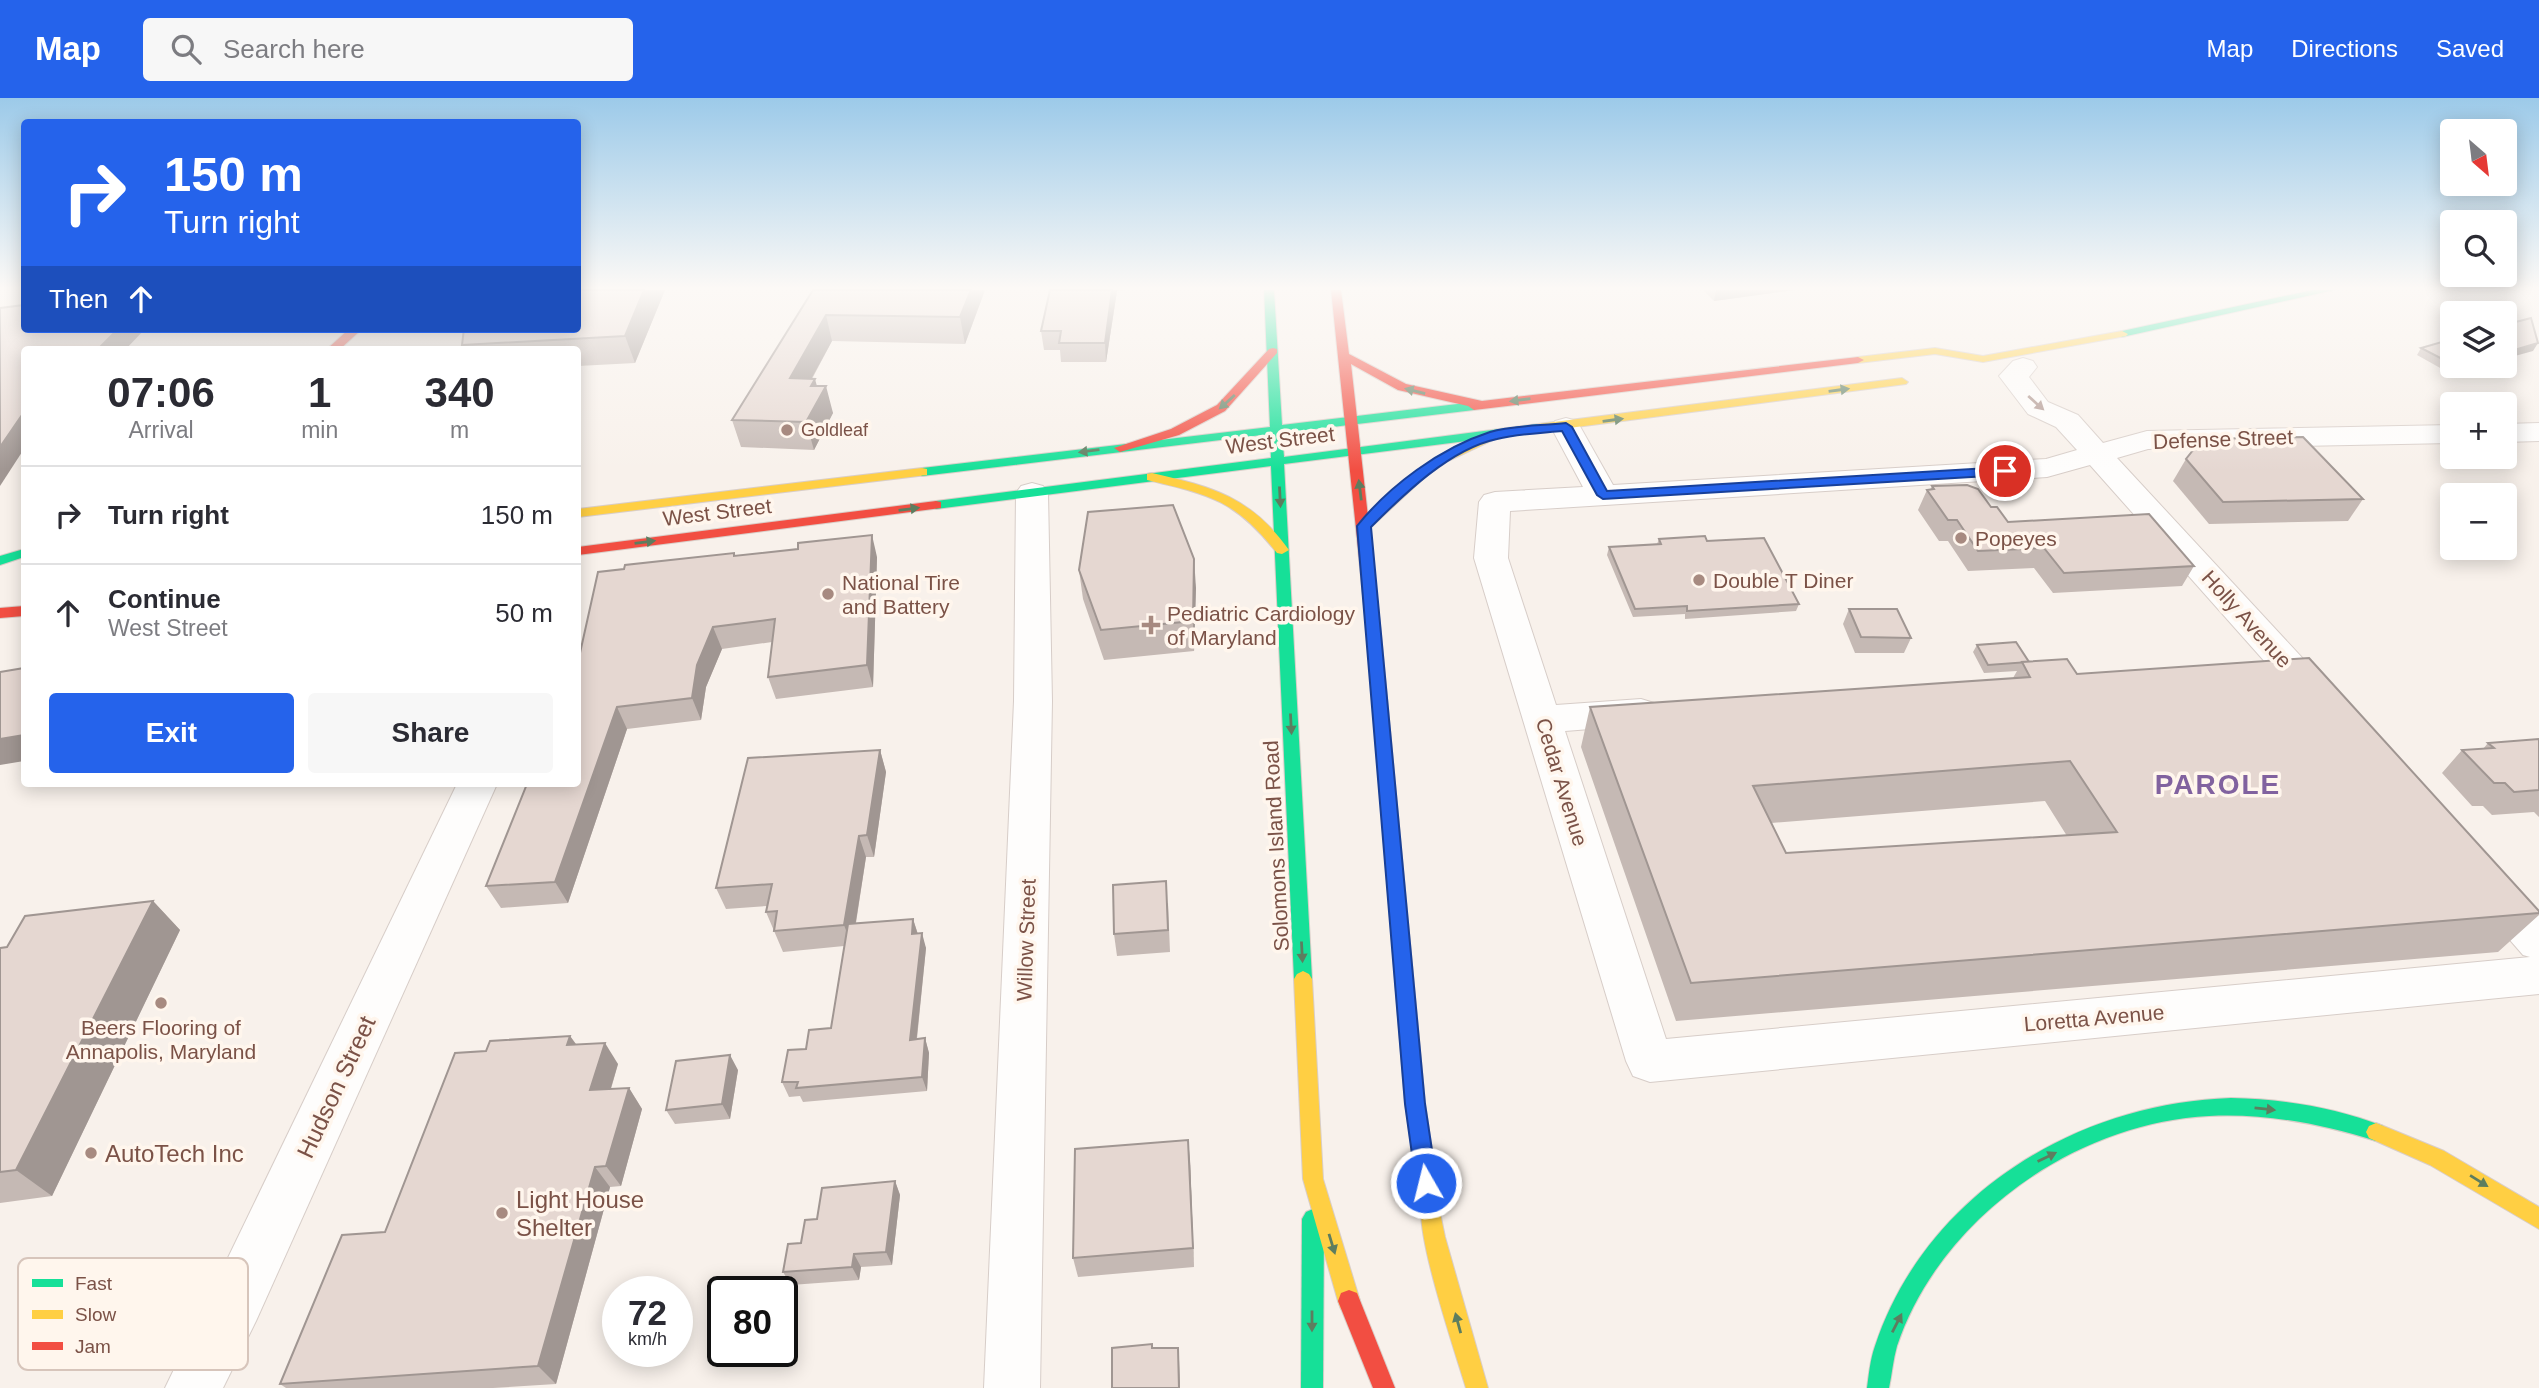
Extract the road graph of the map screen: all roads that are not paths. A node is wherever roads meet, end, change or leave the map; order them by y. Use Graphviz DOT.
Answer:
graph roads {
  1 [pos="1344,350"];
  2 [pos="2063,350"];
  3 [pos="1273,351"];
  4 [pos="1345,356"];
  5 [pos="1983,359"];
  6 [pos="2017,361"];
  7 [pos="1960,374"];
  8 [pos="1919,379"];
  9 [pos="1482,405"];
  10 [pos="1352,420"];
  11 [pos="1566,427"];
  12 [pos="1276,429"];
  13 [pos="2517,432"];
  14 [pos="2539,432"];
  15 [pos="2440,434"];
  16 [pos="1493,435"];
  17 [pos="1120,448"];
  18 [pos="1356,452"];
  19 [pos="2097,455"];
  20 [pos="1278,461"];
  21 [pos="1152,477"];
  22 [pos="1032,493"];
  23 [pos="1603,495"];
  24 [pos="678,502"];
  25 [pos="1495,502"];
  26 [pos="581,513"];
  27 [pos="1364,526"];
  28 [pos="590,528"];
  29 [pos="1282,550"];
  30 [pos="581,551"];
  31 [pos="21,554"];
  32 [pos="0,561"];
  33 [pos="21,611"];
  34 [pos="0,613"];
  35 [pos="2290,667"];
  36 [pos="2249,670"];
  37 [pos="1677,709"];
  38 [pos="1542,719"];
  39 [pos="2344,726"];
  40 [pos="476,787"];
  41 [pos="2464,859"];
  42 [pos="2539,942"];
  43 [pos="2539,975"];
  44 [pos="1650,1061"];
  45 [pos="1313,1179"];
  46 [pos="2539,1219"];
  47 [pos="248,1277"];
  48 [pos="201,1370"];
  49 [pos="192,1388"];
  50 [pos="1012,1388"];
  51 [pos="1312,1388"];
  52 [pos="1384,1388"];
  53 [pos="1477,1388"];
  54 [pos="1878,1388"];
  1 -- 4 [label="main road"];
  2 -- 6 [label="main road, West Street"];
  3 -- 12 [label="main road, Solomons Island Road"];
  3 -- 17 [label="main road, one-way"];
  9 -- 4 [label="main road, one-way"];
  4 -- 10 [label="main road"];
  5 -- 6 [label="main road, West Street"];
  5 -- 7 [label="main road, West Street"];
  5 -- 9 [label="main road, West Street, one-way"];
  6 -- 19 [label="street, Holly Avenue"];
  11 -- 8 [label="main road, West Street, one-way"];
  9 -- 10 [label="main road, West Street"];
  10 -- 12 [label="main road, West Street"];
  10 -- 18 [label="main road"];
  11 -- 16 [label="main road, West Street"];
  11 -- 23 [label="street"];
  12 -- 17 [label="main road, West Street"];
  12 -- 20 [label="main road, Solomons Island Road"];
  13 -- 14 [label="street"];
  15 -- 19 [label="street, Defense Street"];
  16 -- 18 [label="main road, West Street"];
  16 -- 27 [label="main road"];
  17 -- 24 [label="main road, West Street, one-way"];
  18 -- 20 [label="main road, West Street"];
  27 -- 18 [label="main road, one-way"];
  19 -- 23 [label="street, Defense Street"];
  19 -- 35 [label="street, Holly Avenue"];
  20 -- 21 [label="main road, West Street"];
  20 -- 29 [label="main road, Solomons Island Road, one-way"];
  21 -- 22 [label="main road, West Street"];
  21 -- 29 [label="main road"];
  30 -- 22 [label="main road, West Street, one-way"];
  22 -- 50 [label="street, Willow Street"];
  23 -- 25 [label="street, Defense Street"];
  24 -- 26 [label="main road, West Street"];
  24 -- 28 [label="main road"];
  25 -- 38 [label="street, Cedar Avenue"];
  53 -- 27 [label="main road, one-way"];
  29 -- 45 [label="main road, Solomons Island Road, one-way"];
  31 -- 32 [label="main road"];
  33 -- 34 [label="main road"];
  35 -- 36 [label="street"];
  35 -- 39 [label="street, Holly Avenue"];
  37 -- 38 [label="street"];
  38 -- 44 [label="street, Cedar Avenue"];
  40 -- 47 [label="street, Hudson Street"];
  41 -- 42 [label="street"];
  43 -- 44 [label="street, Loretta Avenue"];
  45 -- 51 [label="main road, one-way"];
  45 -- 52 [label="main road, Solomons Island Road, one-way"];
  54 -- 46 [label="main road, one-way"];
  48 -- 49 [label="street, Hudson Street"];
}
